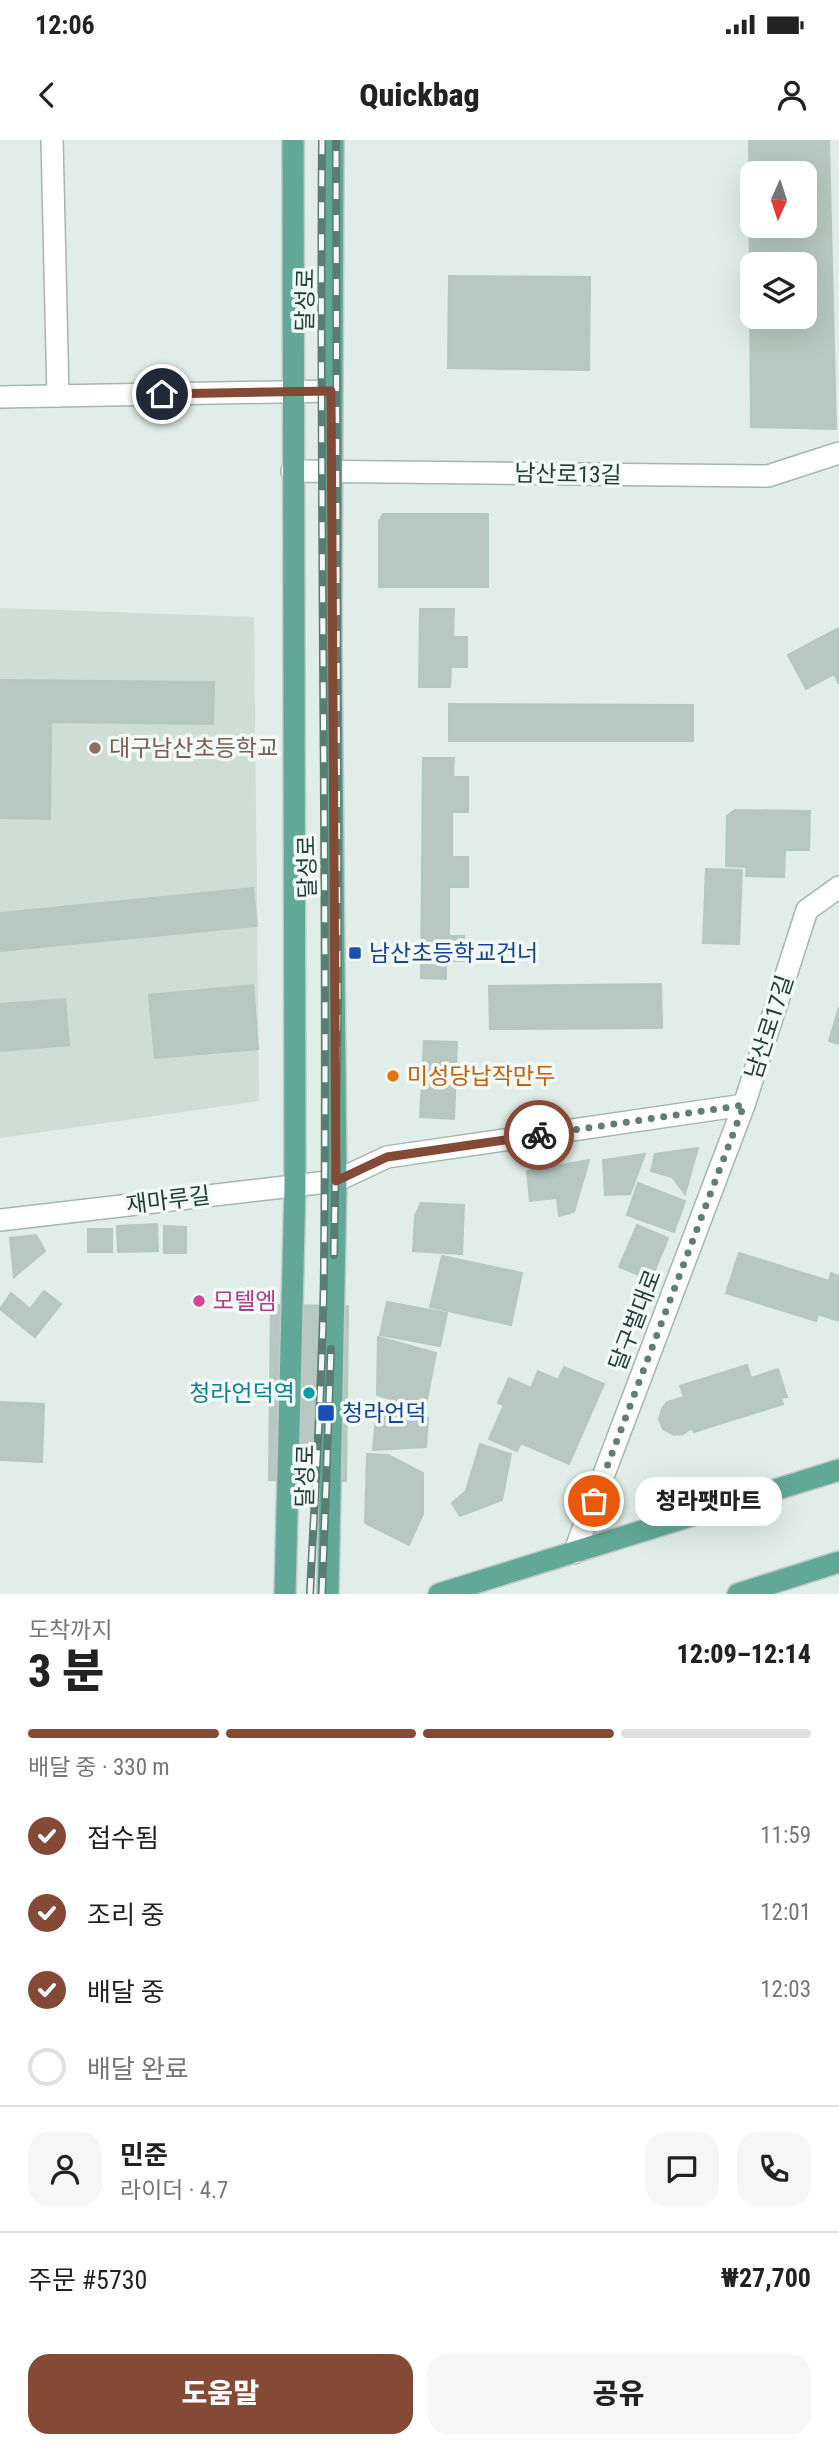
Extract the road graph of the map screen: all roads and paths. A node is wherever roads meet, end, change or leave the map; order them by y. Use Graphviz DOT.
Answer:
graph roads {
  1 [pos="52,140"];
  2 [pos="293,140"];
  3 [pos="333,140"];
  4 [pos="293,391"];
  5 [pos="331,391"];
  6 [pos="58,396"];
  7 [pos="0,397"];
  8 [pos="839,453"];
  9 [pos="292,471"];
  10 [pos="331,472"];
  11 [pos="839,887"];
  12 [pos="744,1105"];
  13 [pos="336,1181"];
  14 [pos="295,1186"];
  15 [pos="0,1220"];
  16 [pos="839,1470"];
  17 [pos="574,1553"];
  18 [pos="839,1562"];
  19 [pos="786,1586"];
  20 [pos="285,1594"];
  21 [pos="328,1594"];
  22 [pos="439,1594"];
  23 [pos="738,1594"];
  1 -- 6 [label="street"];
  2 -- 4 [label="main road"];
  3 -- 5 [label="main road, 달성로"];
  4 -- 5 [label="street"];
  4 -- 6 [label="street"];
  4 -- 9 [label="main road"];
  5 -- 10 [label="main road, 달성로"];
  6 -- 7 [label="street"];
  8 -- 10 [label="street, 남산로13길"];
  9 -- 10 [label="street, 남산로13길"];
  9 -- 14 [label="main road"];
  10 -- 13 [label="main road, 달성로"];
  11 -- 12 [label="street, 남산로17길"];
  12 -- 13 [label="street, 남산로17길"];
  12 -- 17 [label="street, 달구벌대로"];
  13 -- 14 [label="street, 재마루길"];
  13 -- 21 [label="main road, 달성로"];
  14 -- 15 [label="street, 재마루길"];
  14 -- 20 [label="main road"];
  16 -- 17 [label="main road"];
  17 -- 22 [label="main road"];
  18 -- 19 [label="main road"];
  19 -- 23 [label="main road"];
}
